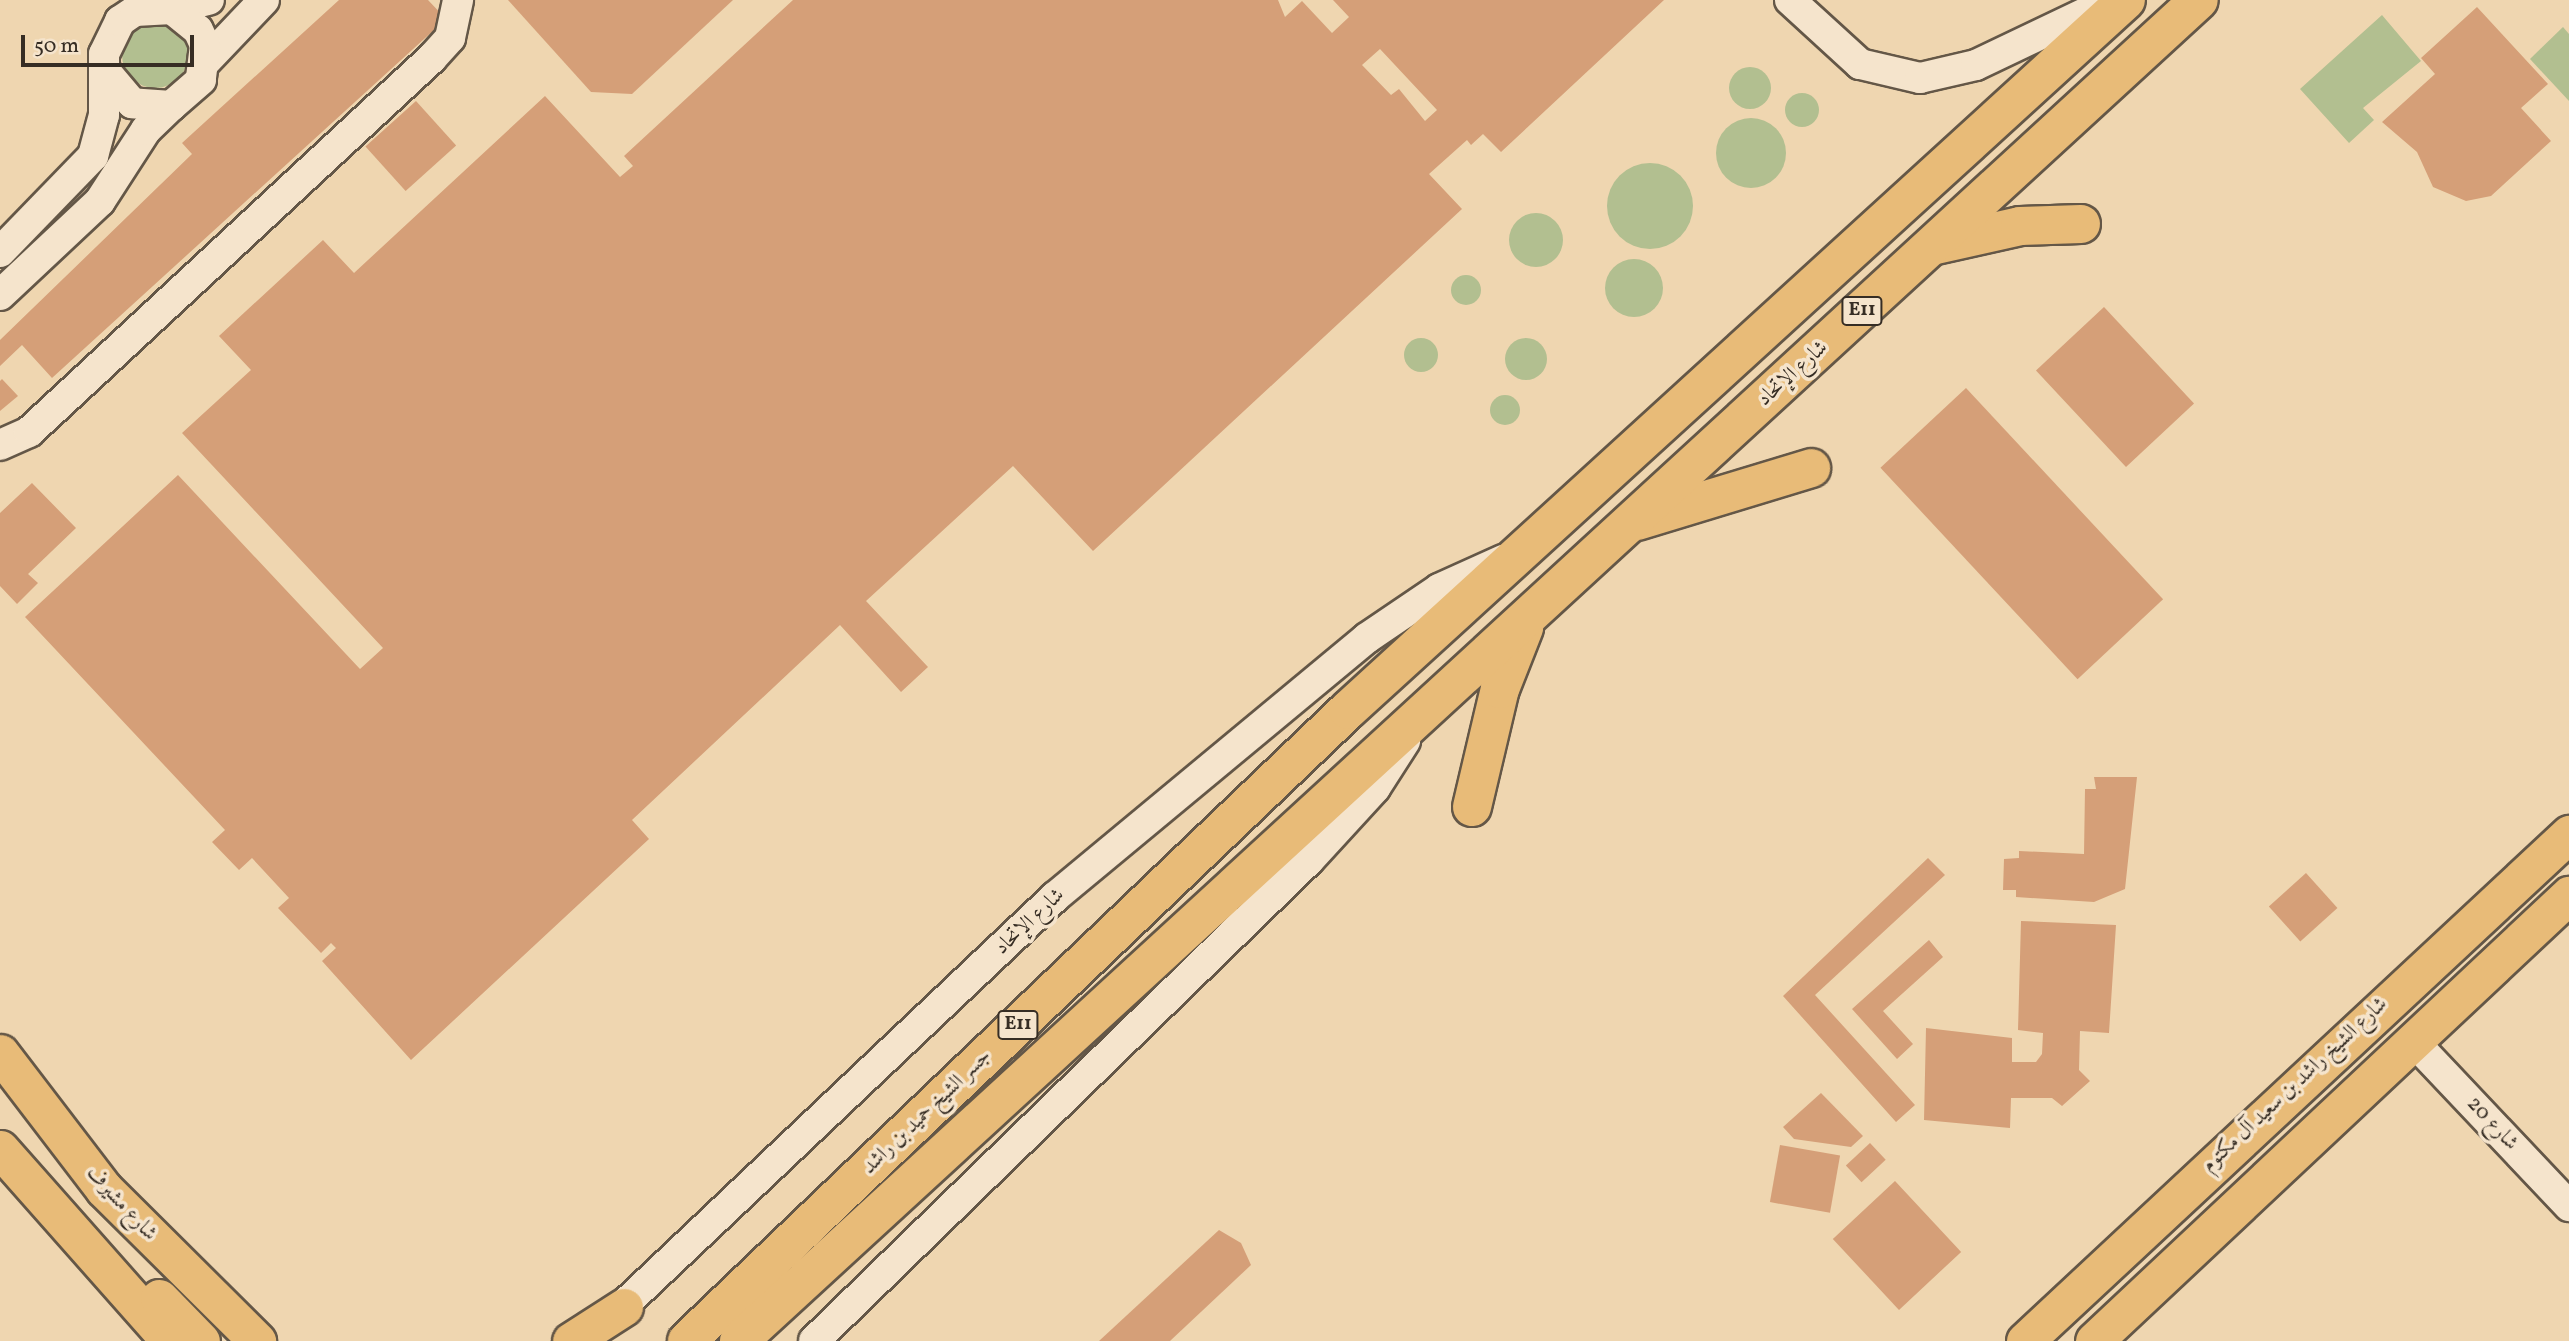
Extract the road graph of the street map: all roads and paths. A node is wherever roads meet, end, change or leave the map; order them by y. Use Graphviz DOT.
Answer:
graph roads {
  1 [pos="209,0"];
  2 [pos="264,0"];
  3 [pos="458,0"];
  4 [pos="1790,0"];
  5 [pos="2112,0"];
  6 [pos="2126,0"];
  7 [pos="2199,0"];
  8 [pos="172,9"];
  9 [pos="206,61"];
  10 [pos="107,73"];
  11 [pos="171,106"];
  12 [pos="2081,224"];
  13 [pos="1934,246"];
  14 [pos="0,252"];
  15 [pos="0,295"];
  16 [pos="0,445"];
  17 [pos="1811,468"];
  18 [pos="1632,522"];
  19 [pos="1516,554"];
  20 [pos="1526,623"];
  21 [pos="1348,710"];
  22 [pos="1416,717"];
  23 [pos="1364,764"];
  24 [pos="1472,807"];
  25 [pos="2569,834"];
  26 [pos="2569,895"];
  27 [pos="2414,1042"];
  28 [pos="0,1053"];
  29 [pos="0,1149"];
  30 [pos="2569,1206"];
  31 [pos="53,1211"];
  32 [pos="624,1307"];
  33 [pos="139,1341"];
  34 [pos="170,1341"];
  35 [pos="201,1341"];
  36 [pos="257,1341"];
  37 [pos="571,1341"];
  38 [pos="584,1341"];
  39 [pos="603,1341"];
  40 [pos="687,1341"];
  41 [pos="739,1341"];
  42 [pos="814,1341"];
  43 [pos="2025,1341"];
  44 [pos="2094,1341"];
  1 -- 8 [label="street"];
  2 -- 9 [label="street"];
  3 -- 16 [label="street"];
  4 -- 5 [label="street"];
  6 -- 19 [label="highway, شارع الإتحاد / E11"];
  7 -- 13 [label="highway, شارع الإتحاد / E11"];
  8 -- 9 [label="street"];
  8 -- 10 [label="street"];
  9 -- 11 [label="street"];
  10 -- 11 [label="street"];
  10 -- 14 [label="street"];
  11 -- 15 [label="street"];
  12 -- 13 [label="highway"];
  13 -- 18 [label="highway, شارع الإتحاد / E11"];
  17 -- 18 [label="highway"];
  18 -- 20 [label="highway, شارع الإتحاد / E11"];
  19 -- 21 [label="highway, شارع الإتحاد / E11"];
  19 -- 32 [label="street, شارع الإتحاد"];
  20 -- 22 [label="highway, شارع الإتحاد / E11"];
  20 -- 24 [label="highway"];
  21 -- 40 [label="highway, جسر الشيخ حميد بن راشد / E11"];
  22 -- 23 [label="highway, شارع الإتحاد / E11"];
  22 -- 42 [label="street, شارع الإتحاد"];
  23 -- 41 [label="highway, جسر الشيخ حميد بن راشد / E11"];
  25 -- 43 [label="main road, شارع الشيخ راشد بن سعيد آل مكتوم"];
  26 -- 27 [label="main road"];
  27 -- 30 [label="street, شارع 20"];
  27 -- 44 [label="main road"];
  28 -- 36 [label="main road, شارع مشيرف"];
  29 -- 31 [label="main road"];
  31 -- 33 [label="main road"];
  31 -- 34 [label="main road"];
  31 -- 35 [label="main road"];
  32 -- 37 [label="main road"];
  32 -- 38 [label="street, شارع الإتحاد"];
  32 -- 39 [label="street"];
}
